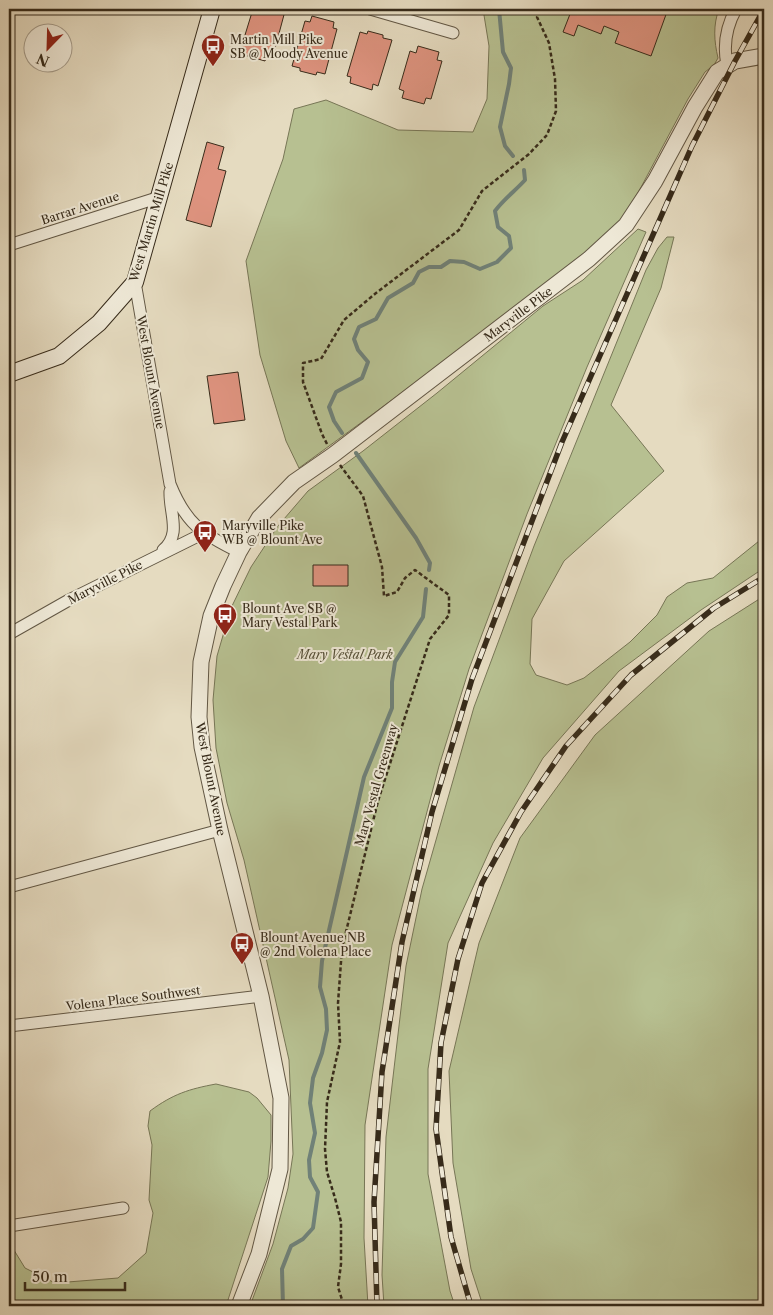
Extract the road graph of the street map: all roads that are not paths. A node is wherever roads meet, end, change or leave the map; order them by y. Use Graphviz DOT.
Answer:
graph roads {
  1 [pos="212,9"];
  2 [pos="370,9"];
  3 [pos="736,9"];
  4 [pos="452,33"];
  5 [pos="764,56"];
  6 [pos="727,65"];
  7 [pos="160,197"];
  8 [pos="9,246"];
  9 [pos="135,282"];
  10 [pos="9,374"];
  11 [pos="170,484"];
  12 [pos="204,533"];
  13 [pos="239,552"];
  14 [pos="157,555"];
  15 [pos="9,634"];
  16 [pos="220,830"];
  17 [pos="9,887"];
  18 [pos="261,996"];
  19 [pos="9,1026"];
  20 [pos="124,1208"];
  21 [pos="9,1226"];
  22 [pos="239,1306"];
  1 -- 7 [label="main road, West Martin Mill Pike"];
  2 -- 4 [label="street"];
  3 -- 6 [label="street"];
  5 -- 6 [label="street, Maryville Pike"];
  6 -- 13 [label="street, Maryville Pike"];
  7 -- 8 [label="street, Barrar Avenue"];
  7 -- 9 [label="main road, West Martin Mill Pike"];
  9 -- 10 [label="main road, West Martin Mill Pike"];
  9 -- 11 [label="street, West Blount Avenue"];
  11 -- 12 [label="street, West Blount Avenue"];
  11 -- 14 [label="street"];
  12 -- 13 [label="street, West Blount Avenue"];
  12 -- 14 [label="street, Maryville Pike"];
  13 -- 16 [label="street, West Blount Avenue"];
  14 -- 15 [label="street, Maryville Pike"];
  16 -- 17 [label="street"];
  16 -- 18 [label="street, West Blount Avenue"];
  18 -- 19 [label="street, Volena Place Southwest"];
  18 -- 22 [label="street, West Blount Avenue"];
  20 -- 21 [label="street"];
}
